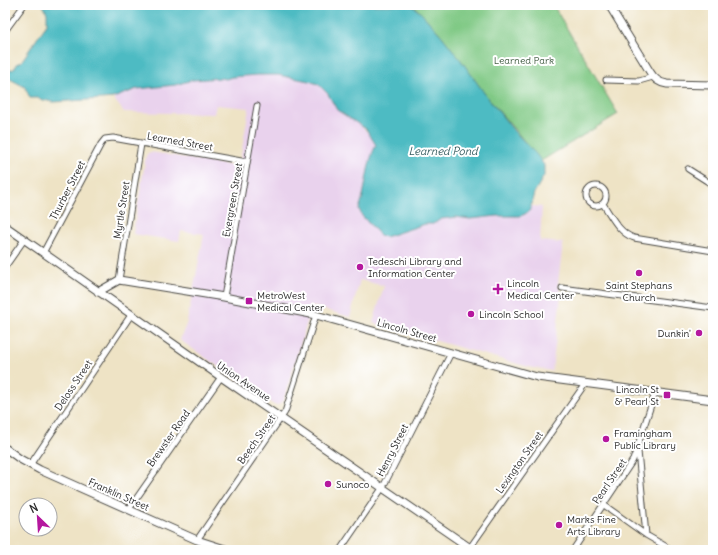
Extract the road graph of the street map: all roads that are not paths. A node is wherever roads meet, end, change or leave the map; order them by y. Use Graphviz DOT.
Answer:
graph roads {
  1 [pos="24,5"];
  2 [pos="609,5"];
  3 [pos="5,31"];
  4 [pos="653,77"];
  5 [pos="606,80"];
  6 [pos="713,86"];
  7 [pos="257,106"];
  8 [pos="109,138"];
  9 [pos="142,144"];
  10 [pos="247,162"];
  11 [pos="688,169"];
  12 [pos="713,185"];
  13 [pos="603,204"];
  14 [pos="5,226"];
  15 [pos="24,240"];
  16 [pos="713,251"];
  17 [pos="43,253"];
  18 [pos="5,267"];
  19 [pos="119,280"];
  20 [pos="562,288"];
  21 [pos="98,292"];
  22 [pos="224,297"];
  23 [pos="713,308"];
  24 [pos="131,315"];
  25 [pos="316,315"];
  26 [pos="451,353"];
  27 [pos="220,377"];
  28 [pos="585,384"];
  29 [pos="655,393"];
  30 [pos="713,400"];
  31 [pos="282,418"];
  32 [pos="5,448"];
  33 [pos="638,450"];
  34 [pos="30,465"];
  35 [pos="383,487"];
  36 [pos="604,504"];
  37 [pos="129,509"];
  38 [pos="646,535"];
  39 [pos="197,540"];
  40 [pos="471,549"];
  41 [pos="228,550"];
  42 [pos="340,550"];
  43 [pos="573,550"];
  44 [pos="672,550"];
  1 -- 3 [label="street"];
  2 -- 4 [label="street"];
  4 -- 5 [label="street"];
  4 -- 6 [label="street"];
  7 -- 10 [label="street, Evergreen Street"];
  8 -- 9 [label="street, Learned Street"];
  8 -- 17 [label="street, Thurber Street"];
  9 -- 10 [label="street, Learned Street"];
  9 -- 19 [label="street, Myrtle Street"];
  10 -- 22 [label="street, Evergreen Street"];
  11 -- 12 [label="street"];
  13 -- 16 [label="street"];
  14 -- 15 [label="street, Union Avenue"];
  15 -- 17 [label="street, Union Avenue"];
  15 -- 18 [label="street"];
  17 -- 21 [label="street, Union Avenue"];
  19 -- 21 [label="street"];
  19 -- 22 [label="street, Lincoln Street"];
  20 -- 23 [label="street"];
  21 -- 24 [label="street, Union Avenue"];
  22 -- 25 [label="street, Lincoln Street"];
  24 -- 27 [label="street, Union Avenue"];
  24 -- 34 [label="street, Deloss Street"];
  25 -- 26 [label="street, Lincoln Street"];
  25 -- 31 [label="street, Beech Street"];
  26 -- 28 [label="street, Lincoln Street"];
  26 -- 35 [label="street, Henry Street"];
  27 -- 31 [label="street, Union Avenue"];
  27 -- 37 [label="street, Brewster Road"];
  28 -- 29 [label="street, Lincoln Street"];
  28 -- 40 [label="street, Lexington Street"];
  29 -- 30 [label="street, Lincoln Street"];
  29 -- 33 [label="street, Pearl Street"];
  31 -- 35 [label="street, Union Avenue"];
  31 -- 39 [label="street, Beech Street"];
  32 -- 34 [label="street, Franklin Street"];
  33 -- 36 [label="street, Pearl Street"];
  33 -- 38 [label="street"];
  34 -- 37 [label="street, Franklin Street"];
  35 -- 40 [label="street, Union Avenue"];
  35 -- 42 [label="street, Henry Street"];
  36 -- 38 [label="street"];
  36 -- 43 [label="street, Pearl Street"];
  37 -- 39 [label="street, Franklin Street"];
  38 -- 44 [label="street"];
  39 -- 41 [label="street, Franklin Street"];
}
